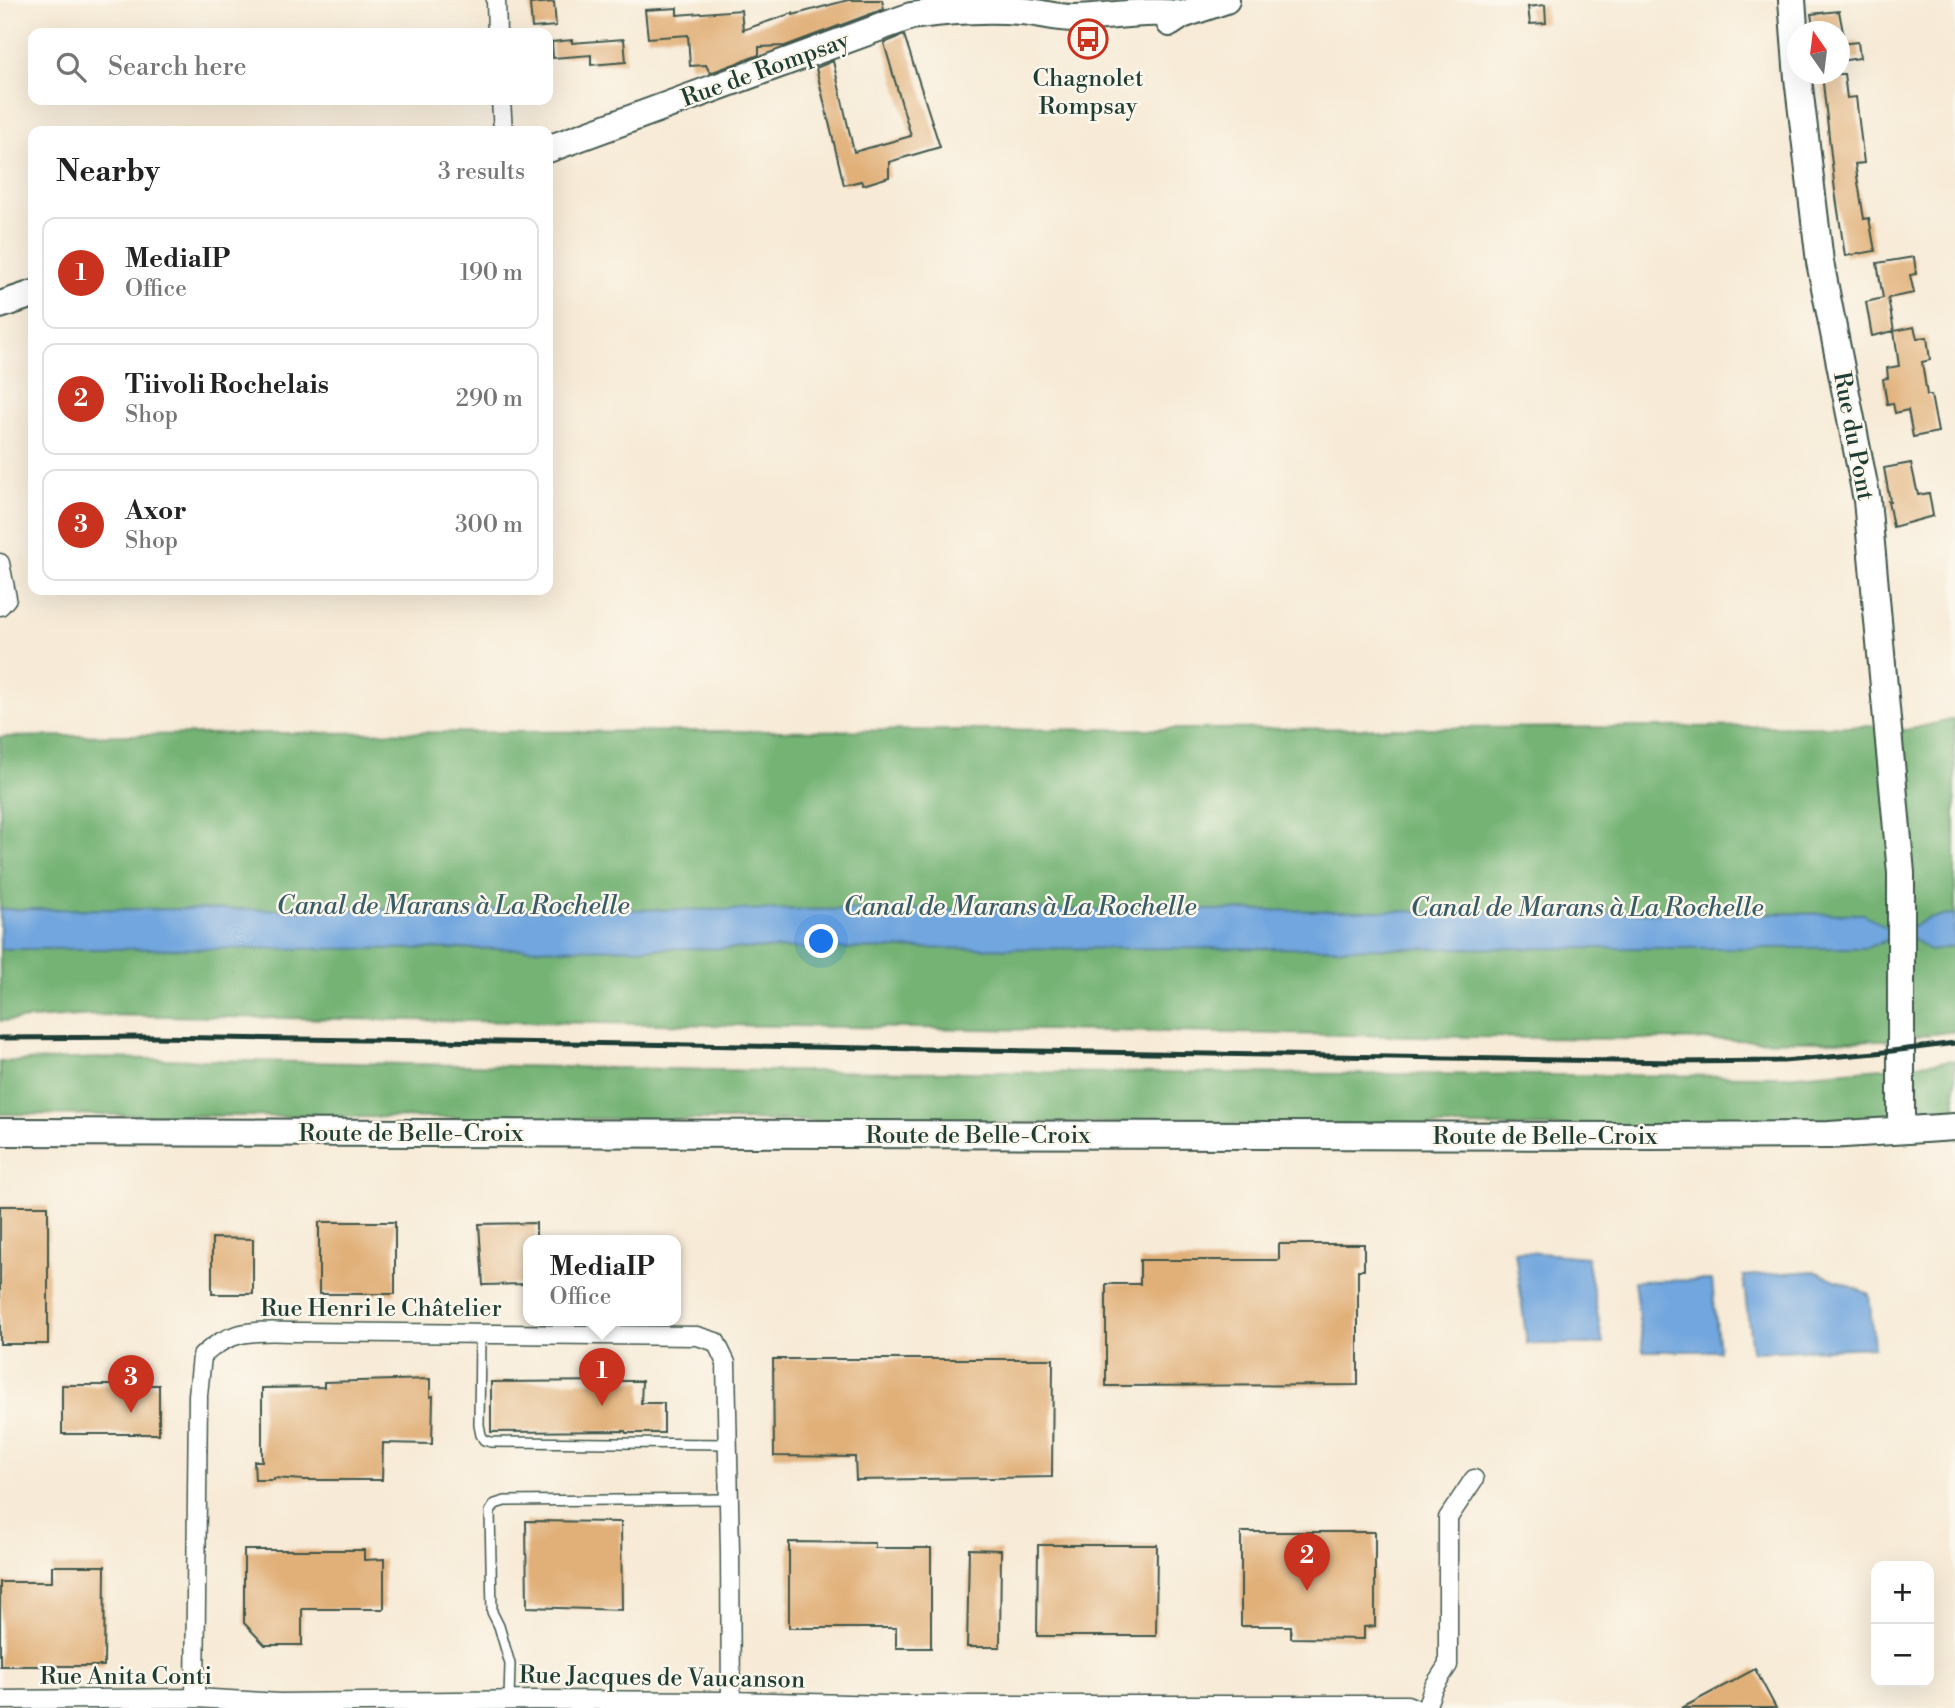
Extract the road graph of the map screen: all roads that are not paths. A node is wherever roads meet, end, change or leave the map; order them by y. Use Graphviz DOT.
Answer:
graph roads {
  1 [pos="496,0"];
  2 [pos="1226,0"];
  3 [pos="1792,0"];
  4 [pos="918,8"];
  5 [pos="1054,10"];
  6 [pos="497,28"];
  7 [pos="501,105"];
  8 [pos="503,126"];
  9 [pos="553,147"];
  10 [pos="28,297"];
  11 [pos="0,305"];
  12 [pos="0,563"];
  13 [pos="0,606"];
  14 [pos="1955,1127"];
  15 [pos="1904,1130"];
  16 [pos="0,1132"];
  17 [pos="480,1334"];
  18 [pos="727,1444"];
  19 [pos="1474,1479"];
  20 [pos="729,1499"];
  21 [pos="195,1698"];
  22 [pos="0,1700"];
  23 [pos="509,1700"];
  24 [pos="731,1701"];
  25 [pos="534,1704"];
  26 [pos="250,1705"];
  27 [pos="1108,1706"];
  28 [pos="1413,1708"];
  29 [pos="1426,1708"];
  1 -- 6 [label="street"];
  2 -- 5 [label="street, Rue de Rompsay"];
  3 -- 15 [label="street, Rue du Pont"];
  4 -- 5 [label="street, Rue de Rompsay"];
  4 -- 9 [label="street, Rue de Rompsay"];
  7 -- 8 [label="street"];
  10 -- 11 [label="street"];
  12 -- 13 [label="street"];
  14 -- 15 [label="street, Route de Belle-Croix"];
  15 -- 16 [label="street, Route de Belle-Croix"];
  17 -- 18 [label="street, Rue Henri le Châtelier"];
  17 -- 18 [label="lane"];
  17 -- 21 [label="street, Rue Henri le Châtelier"];
  18 -- 20 [label="street, Rue Henri le Châtelier"];
  19 -- 29 [label="street"];
  20 -- 23 [label="lane"];
  20 -- 24 [label="street, Rue Henri le Châtelier"];
  21 -- 22 [label="street, Rue Anita Conti"];
  21 -- 26 [label="street, Rue Anita Conti"];
  23 -- 25 [label="street, Rue Jacques de Vaucanson"];
  23 -- 26 [label="street, Rue Jacques de Vaucanson"];
  24 -- 25 [label="street, Rue Jacques de Vaucanson"];
  24 -- 27 [label="street, Rue Jacques de Vaucanson"];
  27 -- 28 [label="street, Rue Jacques de Vaucanson"];
}
